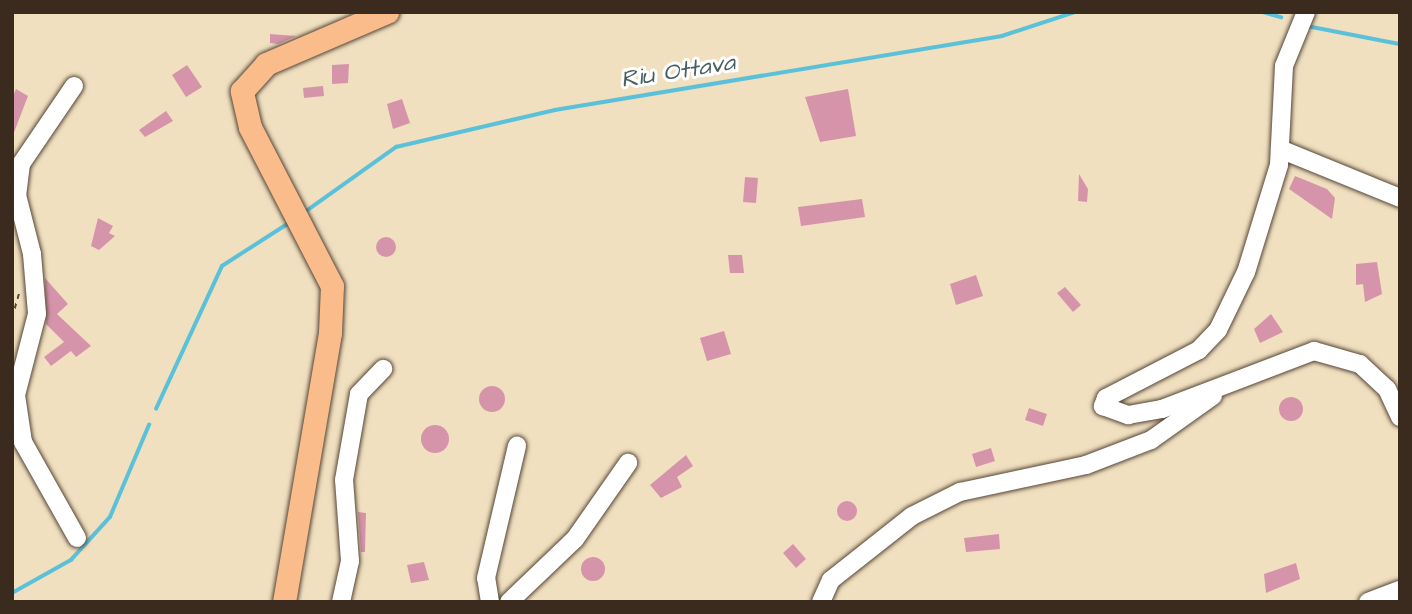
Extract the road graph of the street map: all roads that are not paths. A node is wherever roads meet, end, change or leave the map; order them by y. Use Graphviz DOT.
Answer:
graph roads {
  1 [pos="387,12"];
  2 [pos="1306,12"];
  3 [pos="74,86"];
  4 [pos="1280,149"];
  5 [pos="1400,198"];
  6 [pos="383,369"];
  7 [pos="1221,389"];
  8 [pos="1400,417"];
  9 [pos="517,446"];
  10 [pos="628,463"];
  11 [pos="78,538"];
  12 [pos="1400,590"];
  13 [pos="284,602"];
  14 [pos="341,602"];
  15 [pos="490,602"];
  16 [pos="509,602"];
  17 [pos="821,602"];
  18 [pos="1368,602"];
  1 -- 13 [label="main road"];
  2 -- 4 [label="street"];
  3 -- 11 [label="street"];
  4 -- 5 [label="street"];
  4 -- 7 [label="street"];
  6 -- 14 [label="street"];
  7 -- 8 [label="street"];
  7 -- 17 [label="street"];
  9 -- 15 [label="street"];
  10 -- 16 [label="street"];
  12 -- 18 [label="street"];
}
